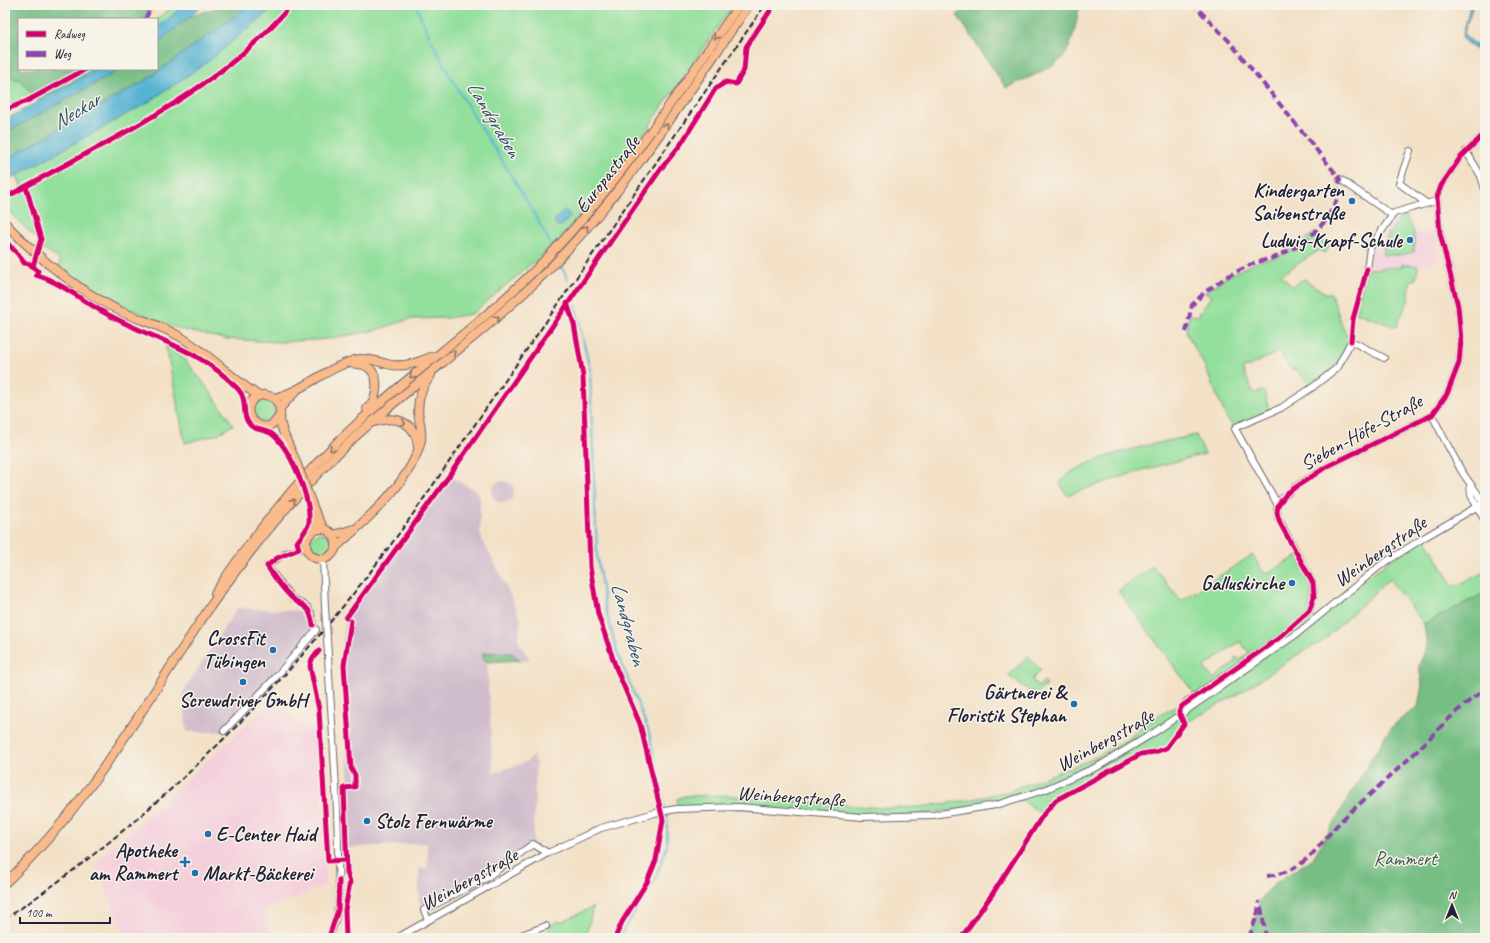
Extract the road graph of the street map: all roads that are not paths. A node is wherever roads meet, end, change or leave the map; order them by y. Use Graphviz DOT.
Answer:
graph roads {
  1 [pos="738,5"];
  2 [pos="749,5"];
  3 [pos="1485,133"];
  4 [pos="1410,151"];
  5 [pos="1466,151"];
  6 [pos="1340,179"];
  7 [pos="1485,189"];
  8 [pos="1436,200"];
  9 [pos="1426,203"];
  10 [pos="1392,215"];
  11 [pos="5,222"];
  12 [pos="1367,269"];
  13 [pos="443,351"];
  14 [pos="1384,358"];
  15 [pos="348,363"];
  16 [pos="440,364"];
  17 [pos="241,384"];
  18 [pos="299,388"];
  19 [pos="259,396"];
  20 [pos="274,398"];
  21 [pos="250,403"];
  22 [pos="280,412"];
  23 [pos="1432,415"];
  24 [pos="359,421"];
  25 [pos="371,422"];
  26 [pos="268,426"];
  27 [pos="286,441"];
  28 [pos="418,449"];
  29 [pos="1278,504"];
  30 [pos="1482,504"];
  31 [pos="314,510"];
  32 [pos="1485,521"];
  33 [pos="360,526"];
  34 [pos="324,530"];
  35 [pos="314,531"];
  36 [pos="333,535"];
  37 [pos="306,547"];
  38 [pos="336,547"];
  39 [pos="323,559"];
  40 [pos="197,626"];
  41 [pos="1186,702"];
  42 [pos="224,731"];
  43 [pos="548,853"];
  44 [pos="5,883"];
  45 [pos="428,920"];
  46 [pos="546,926"];
  47 [pos="532,931"];
  48 [pos="329,938"];
  49 [pos="397,938"];
  50 [pos="513,938"];
  51 [pos="532,938"];
  1 -- 13 [label="main road, Europastraße, one-way"];
  16 -- 2 [label="main road, Europastraße, one-way"];
  3 -- 5 [label="street"];
  4 -- 9 [label="street"];
  5 -- 7 [label="street"];
  5 -- 8 [label="street"];
  6 -- 10 [label="street"];
  8 -- 9 [label="street"];
  8 -- 23 [label="street, Sieben-Höfe-Straße"];
  9 -- 10 [label="street"];
  10 -- 12 [label="street"];
  11 -- 17 [label="main road"];
  13 -- 15 [label="main road"];
  13 -- 24 [label="main road, Europastraße, one-way"];
  14 -- 29 [label="street"];
  15 -- 18 [label="main road"];
  15 -- 24 [label="main road"];
  16 -- 25 [label="main road"];
  16 -- 28 [label="main road"];
  17 -- 19 [label="main road"];
  17 -- 21 [label="main road"];
  18 -- 20 [label="main road"];
  18 -- 22 [label="main road"];
  19 -- 20 [label="main road"];
  19 -- 21 [label="main road"];
  20 -- 22 [label="main road"];
  21 -- 26 [label="main road"];
  22 -- 26 [label="main road"];
  22 -- 27 [label="main road"];
  23 -- 29 [label="street, Sieben-Höfe-Straße"];
  23 -- 30 [label="street"];
  24 -- 40 [label="main road, one-way"];
  25 -- 28 [label="main road, one-way"];
  40 -- 25 [label="main road, one-way"];
  26 -- 27 [label="main road"];
  27 -- 31 [label="main road, bridge"];
  28 -- 33 [label="main road"];
  29 -- 41 [label="street"];
  30 -- 32 [label="street"];
  30 -- 43 [label="street, Weinbergstraße"];
  31 -- 34 [label="main road"];
  31 -- 35 [label="main road"];
  33 -- 36 [label="main road"];
  33 -- 38 [label="main road"];
  34 -- 35 [label="main road"];
  34 -- 36 [label="main road"];
  35 -- 37 [label="main road"];
  36 -- 38 [label="main road"];
  37 -- 39 [label="main road"];
  37 -- 42 [label="street"];
  38 -- 39 [label="main road"];
  39 -- 48 [label="street, bridge"];
  40 -- 44 [label="main road"];
  43 -- 45 [label="street, Weinbergstraße"];
  43 -- 45 [label="street"];
  45 -- 49 [label="street, Weinbergstraße"];
  46 -- 47 [label="street"];
  47 -- 50 [label="street"];
  47 -- 51 [label="street"];
}
